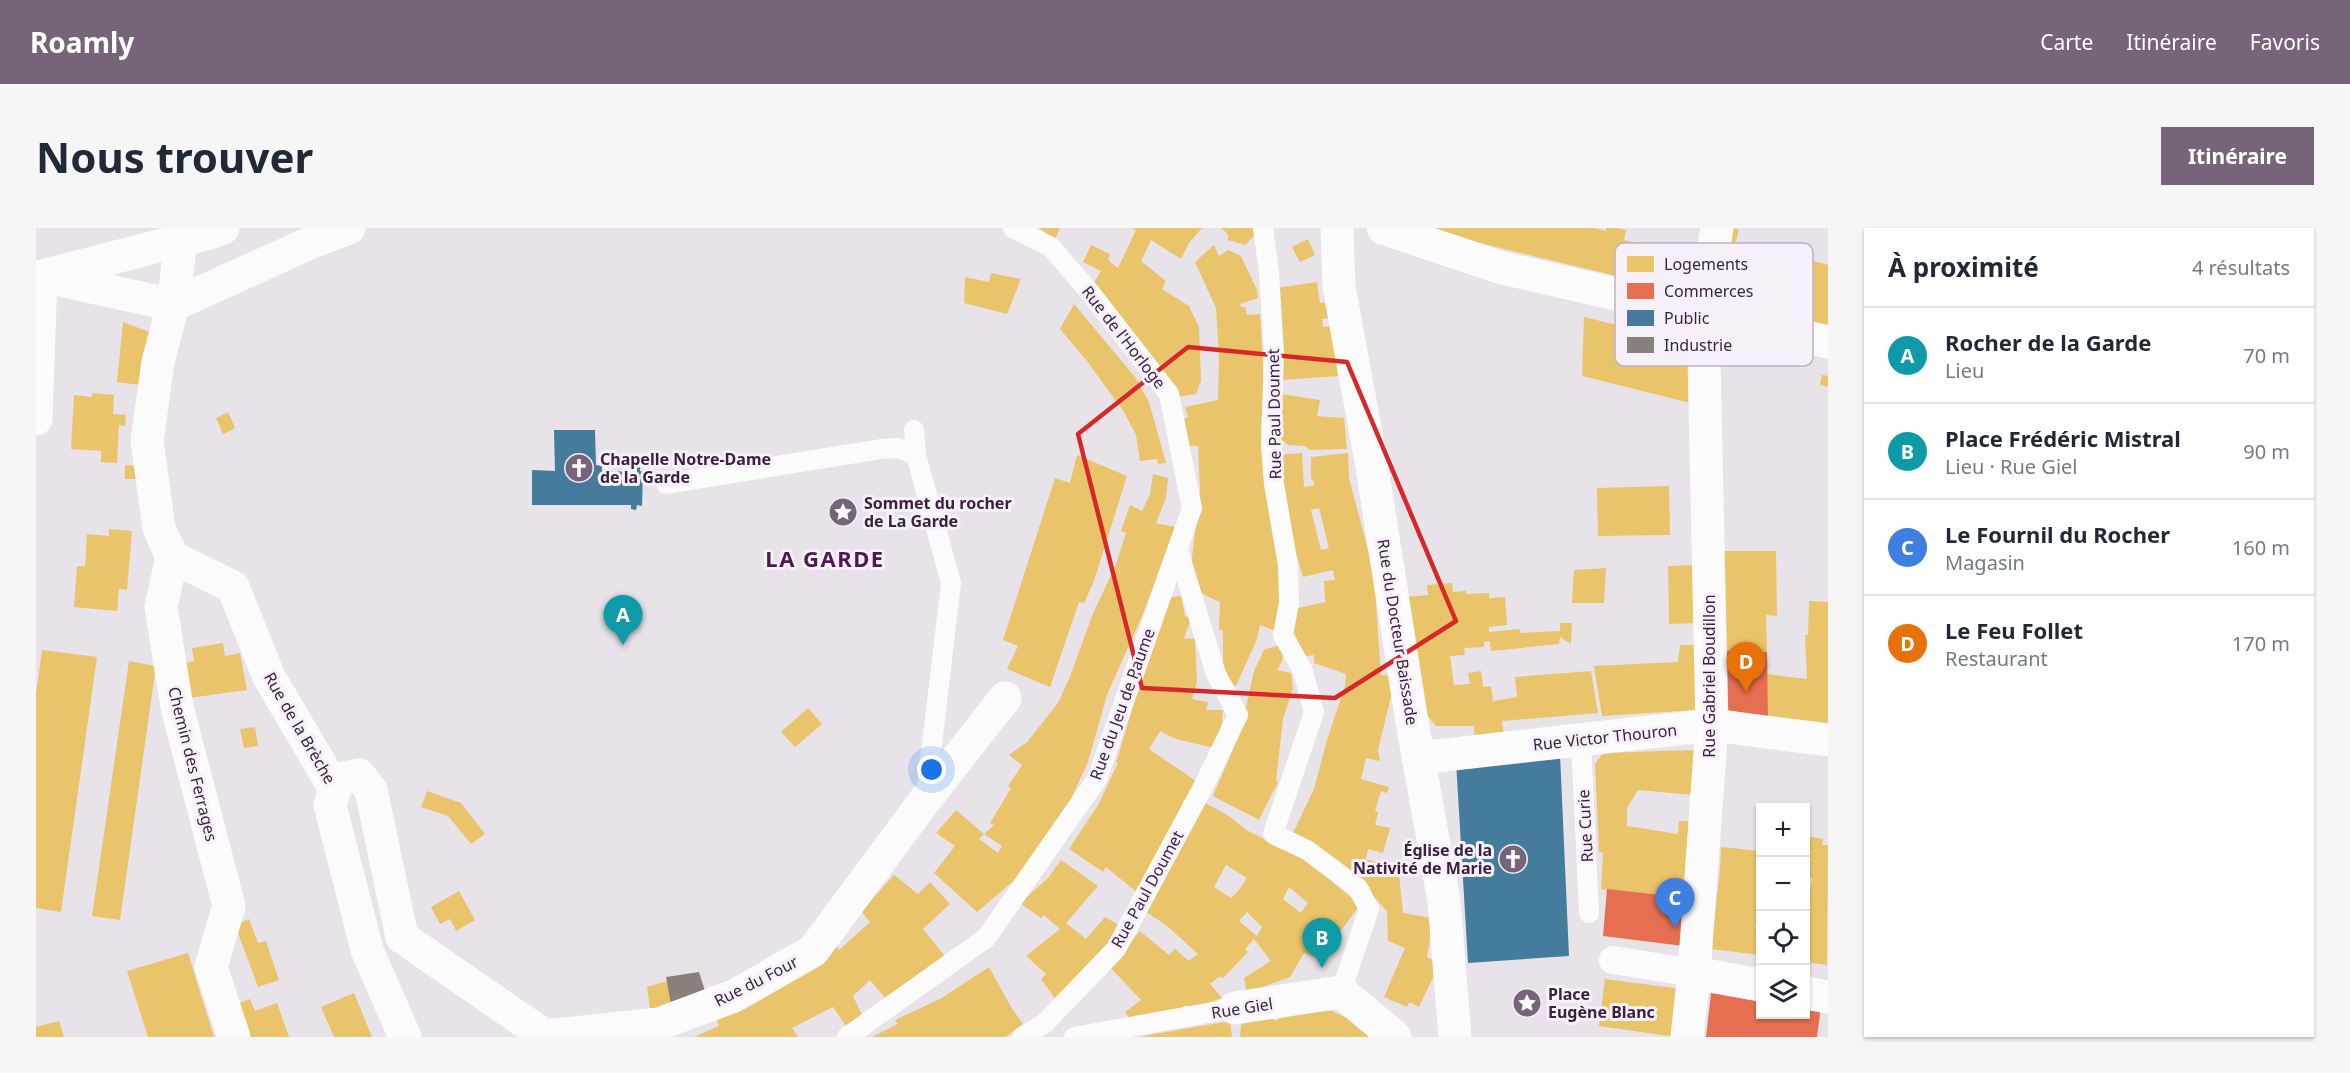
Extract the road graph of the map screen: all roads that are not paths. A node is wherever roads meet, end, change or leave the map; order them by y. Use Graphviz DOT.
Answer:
graph roads {
  1 [pos="223,228"];
  2 [pos="349,228"];
  3 [pos="1014,228"];
  4 [pos="1263,228"];
  5 [pos="1383,228"];
  6 [pos="1717,228"];
  7 [pos="1334,231"];
  8 [pos="181,240"];
  9 [pos="1715,243"];
  10 [pos="39,275"];
  11 [pos="1615,294"];
  12 [pos="173,305"];
  13 [pos="1813,339"];
  14 [pos="1828,342"];
  15 [pos="1704,366"];
  16 [pos="36,419"];
  17 [pos="914,430"];
  18 [pos="916,455"];
  19 [pos="666,484"];
  20 [pos="1178,550"];
  21 [pos="172,557"];
  22 [pos="1005,698"];
  23 [pos="1712,725"];
  24 [pos="1581,740"];
  25 [pos="1828,740"];
  26 [pos="1418,758"];
  27 [pos="335,789"];
  28 [pos="925,800"];
  29 [pos="1589,913"];
  30 [pos="1613,960"];
  31 [pos="1694,973"];
  32 [pos="1756,984"];
  33 [pos="1341,992"];
  34 [pos="1810,994"];
  35 [pos="1828,997"];
  36 [pos="1234,1008"];
  37 [pos="234,1037"];
  38 [pos="405,1037"];
  39 [pos="847,1037"];
  40 [pos="1022,1037"];
  41 [pos="1074,1037"];
  42 [pos="1395,1037"];
  43 [pos="1455,1037"];
  44 [pos="1687,1037"];
  1 -- 8 [label="street"];
  2 -- 12 [label="street"];
  3 -- 20 [label="lane, Rue de l'Horloge"];
  4 -- 33 [label="lane, Rue Paul Doumet"];
  5 -- 11 [label="street"];
  6 -- 9 [label="street, Rue Gabriel Boudillon"];
  7 -- 26 [label="street, Rue du Docteur Baissade"];
  8 -- 10 [label="street"];
  8 -- 12 [label="street"];
  10 -- 12 [label="street"];
  10 -- 16 [label="street"];
  12 -- 21 [label="street"];
  13 -- 14 [label="street"];
  15 -- 23 [label="street, Rue Gabriel Boudillon"];
  17 -- 18 [label="lane"];
  18 -- 19 [label="lane"];
  18 -- 28 [label="lane"];
  20 -- 39 [label="lane, Rue du Jeu de Paume"];
  20 -- 40 [label="lane, Rue Paul Doumet"];
  21 -- 27 [label="street, Rue de la Brèche"];
  21 -- 37 [label="street, Chemin des Ferrages"];
  22 -- 28 [label="street, Rue du Four"];
  23 -- 24 [label="street, Rue Victor Thouron"];
  23 -- 25 [label="street, Rue Victor Thouron"];
  23 -- 31 [label="street, Rue Gabriel Boudillon"];
  24 -- 26 [label="street, Rue Victor Thouron"];
  24 -- 29 [label="lane, Rue Curie"];
  26 -- 43 [label="street, Rue du Docteur Baissade"];
  27 -- 28 [label="street, Rue du Four"];
  27 -- 38 [label="street, Rue de la Brèche"];
  30 -- 31 [label="street"];
  31 -- 32 [label="street"];
  31 -- 44 [label="street, Rue Gabriel Boudillon"];
  33 -- 36 [label="street, Rue Giel"];
  33 -- 42 [label="street"];
  34 -- 35 [label="street"];
  36 -- 41 [label="lane, Rue Giel"];
}
